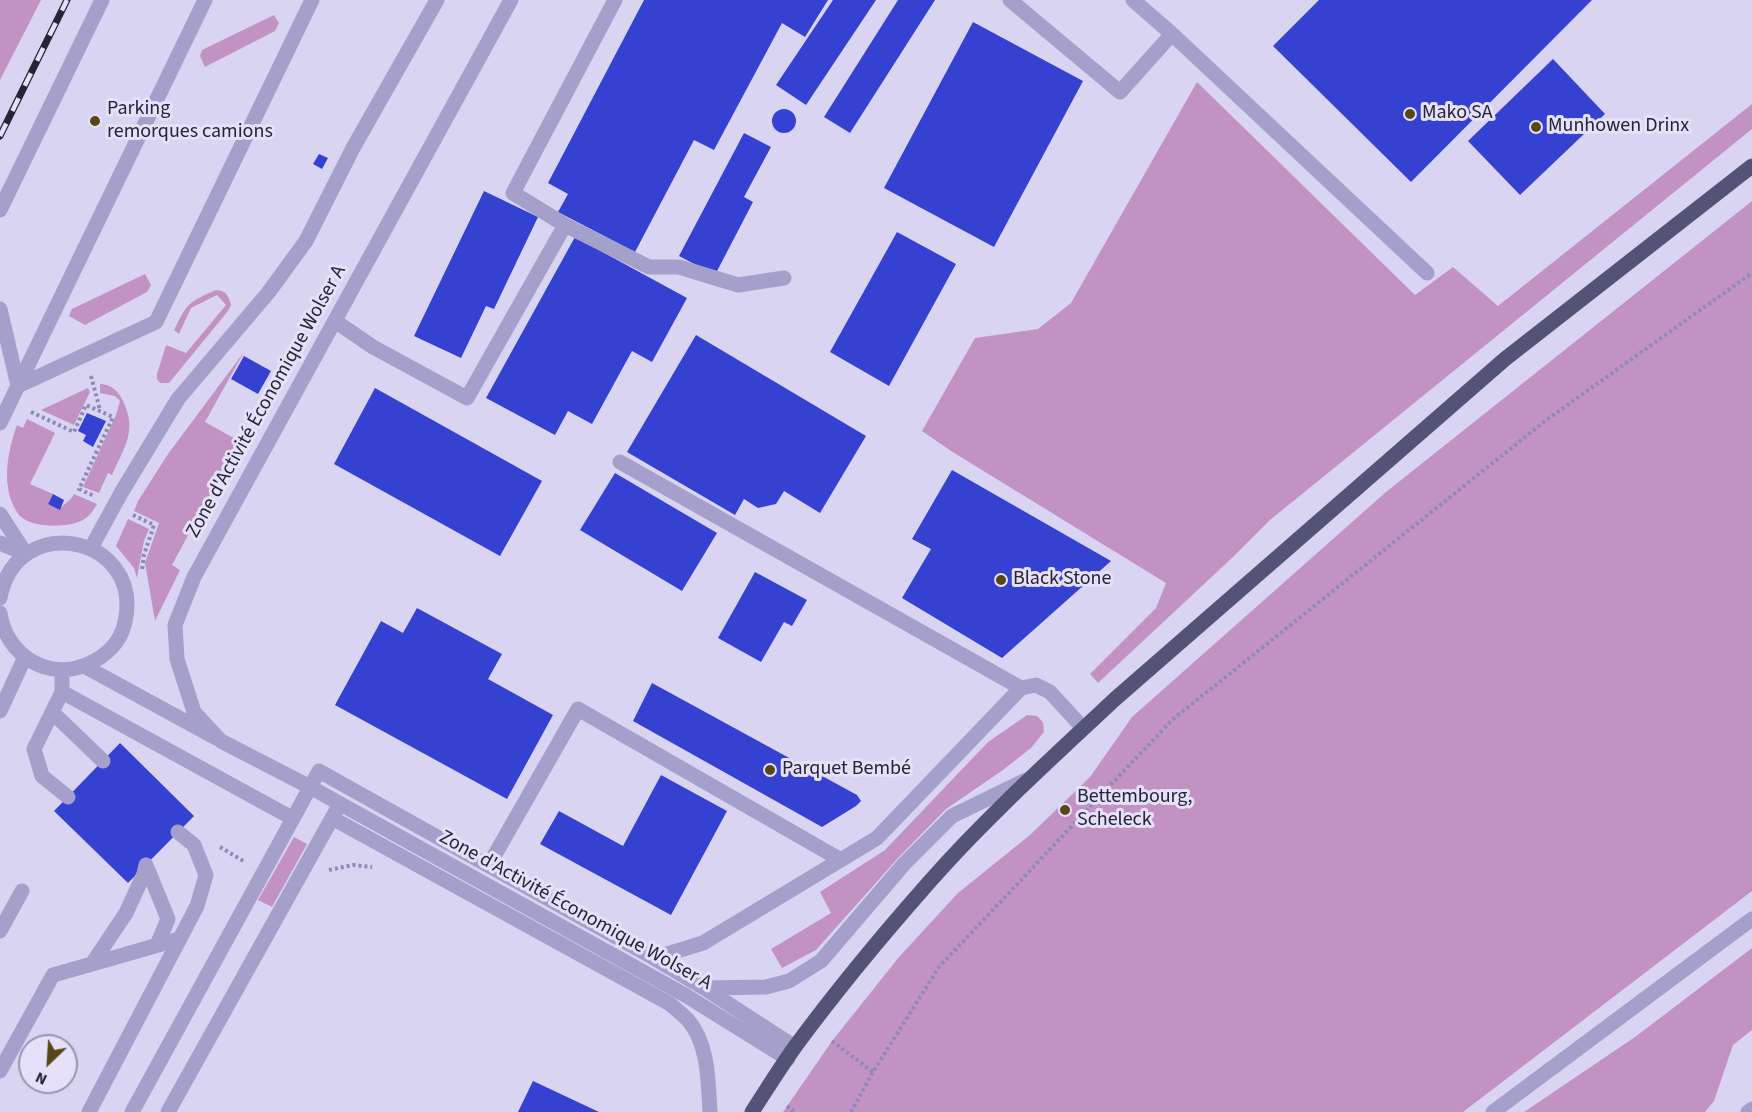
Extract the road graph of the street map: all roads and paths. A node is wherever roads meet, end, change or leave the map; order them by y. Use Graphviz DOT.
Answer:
graph roads {
  1 [pos="102,0"];
  2 [pos="206,0"];
  3 [pos="312,0"];
  4 [pos="437,0"];
  5 [pos="511,0"];
  6 [pos="615,0"];
  7 [pos="1010,0"];
  8 [pos="1133,0"];
  9 [pos="1172,34"];
  10 [pos="1752,166"];
  11 [pos="0,210"];
  12 [pos="565,225"];
  13 [pos="1427,273"];
  14 [pos="1752,273"];
  15 [pos="784,278"];
  16 [pos="0,309"];
  17 [pos="335,321"];
  18 [pos="91,376"];
  19 [pos="18,386"];
  20 [pos="100,411"];
  21 [pos="0,423"];
  22 [pos="620,462"];
  23 [pos="0,514"];
  24 [pos="0,543"];
  25 [pos="91,548"];
  26 [pos="26,554"];
  27 [pos="0,598"];
  28 [pos="0,614"];
  29 [pos="25,657"];
  30 [pos="84,666"];
  31 [pos="62,670"];
  32 [pos="1021,688"];
  33 [pos="62,692"];
  34 [pos="0,711"];
  35 [pos="53,713"];
  36 [pos="1083,728"];
  37 [pos="221,741"];
  38 [pos="103,761"];
  39 [pos="1032,778"];
  40 [pos="310,787"];
  41 [pos="68,796"];
  42 [pos="340,803"];
  43 [pos="292,818"];
  44 [pos="332,818"];
  45 [pos="178,832"];
  46 [pos="841,860"];
  47 [pos="489,866"];
  48 [pos="376,868"];
  49 [pos="321,877"];
  50 [pos="22,891"];
  51 [pos="1752,919"];
  52 [pos="0,931"];
  53 [pos="179,939"];
  54 [pos="157,945"];
  55 [pos="654,958"];
  56 [pos="92,964"];
  57 [pos="704,988"];
  58 [pos="832,1041"];
  59 [pos="791,1053"];
  60 [pos="0,1071"];
  61 [pos="873,1072"];
  62 [pos="787,1106"];
  63 [pos="1752,1109"];
  64 [pos="89,1112"];
  65 [pos="132,1112"];
  66 [pos="168,1112"];
  67 [pos="710,1112"];
  68 [pos="752,1112"];
  69 [pos="795,1112"];
  70 [pos="851,1112"];
  71 [pos="1493,1112"];
  72 [pos="1748,1112"];
  1 -- 11 [label="street"];
  2 -- 19 [label="street"];
  3 -- 19 [label="street"];
  4 -- 25 [label="street"];
  5 -- 17 [label="street, Zone d'Activité Économique Wolser A"];
  6 -- 12 [label="street"];
  7 -- 9 [label="street"];
  8 -- 9 [label="street"];
  9 -- 13 [label="street"];
  10 -- 36 [label="main road"];
  12 -- 15 [label="street"];
  12 -- 17 [label="street"];
  14 -- 61 [label="path"];
  16 -- 19 [label="street"];
  17 -- 37 [label="street, Zone d'Activité Économique Wolser A"];
  18 -- 20 [label="path"];
  19 -- 21 [label="street"];
  22 -- 32 [label="street"];
  23 -- 26 [label="street"];
  24 -- 26 [label="street"];
  25 -- 26 [label="street"];
  25 -- 30 [label="street"];
  26 -- 27 [label="street"];
  28 -- 29 [label="street"];
  29 -- 31 [label="street"];
  29 -- 34 [label="street"];
  30 -- 31 [label="street"];
  30 -- 37 [label="street"];
  31 -- 33 [label="street"];
  32 -- 36 [label="street"];
  32 -- 46 [label="street, Zone d'Activité Économique Wolser A"];
  33 -- 35 [label="street"];
  33 -- 43 [label="street"];
  35 -- 38 [label="street"];
  35 -- 41 [label="street"];
  36 -- 39 [label="main road"];
  37 -- 40 [label="street, Zone d'Activité Économique Wolser A"];
  39 -- 57 [label="street"];
  39 -- 59 [label="main road"];
  40 -- 42 [label="street, Zone d'Activité Économique Wolser A"];
  40 -- 43 [label="street"];
  40 -- 47 [label="street"];
  42 -- 44 [label="street"];
  42 -- 59 [label="street, Zone d'Activité Économique Wolser A"];
  43 -- 65 [label="street"];
  44 -- 66 [label="street"];
  44 -- 67 [label="street"];
  45 -- 53 [label="street"];
  46 -- 47 [label="street"];
  46 -- 55 [label="street, Zone d'Activité Économique Wolser A"];
  47 -- 55 [label="street"];
  48 -- 49 [label="path"];
  50 -- 52 [label="street"];
  51 -- 71 [label="street"];
  53 -- 54 [label="street"];
  53 -- 64 [label="street"];
  54 -- 56 [label="street"];
  54 -- 56 [label="street"];
  55 -- 57 [label="street"];
  56 -- 60 [label="street"];
  57 -- 59 [label="street"];
  58 -- 61 [label="path"];
  59 -- 68 [label="main road"];
  61 -- 70 [label="path"];
  62 -- 69 [label="path"];
  63 -- 72 [label="street"];
}
